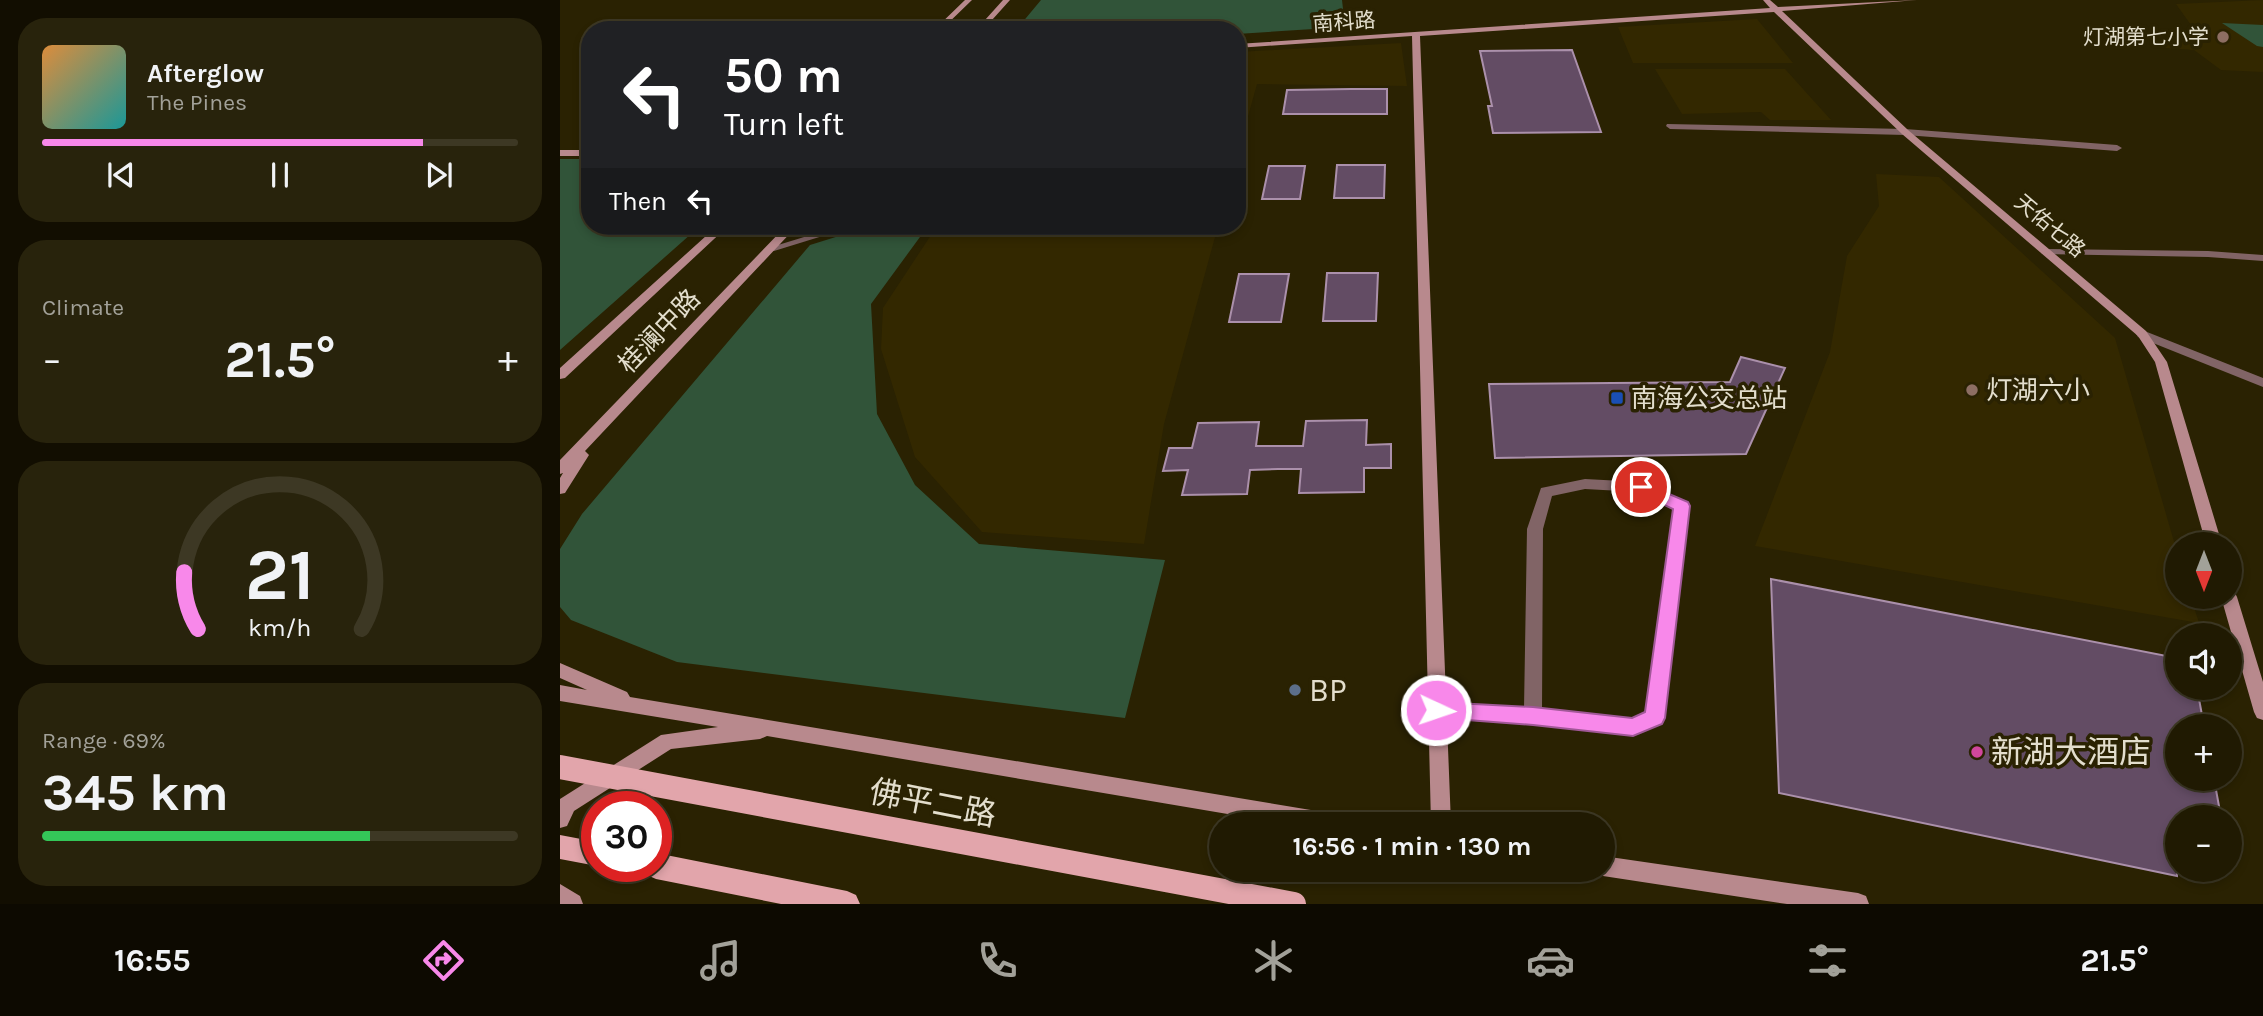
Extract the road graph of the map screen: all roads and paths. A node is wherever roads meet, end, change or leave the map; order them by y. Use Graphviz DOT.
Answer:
graph roads {
  1 [pos="970,0"];
  2 [pos="1007,0"];
  3 [pos="1766,0"];
  4 [pos="1914,0"];
  5 [pos="1777,9"];
  6 [pos="947,21"];
  7 [pos="987,21"];
  8 [pos="1416,35"];
  9 [pos="1246,45"];
  10 [pos="1670,126"];
  11 [pos="1905,132"];
  12 [pos="2117,148"];
  13 [pos="560,153"];
  14 [pos="581,153"];
  15 [pos="713,235"];
  16 [pos="783,235"];
  17 [pos="819,235"];
  18 [pos="770,249"];
  19 [pos="2046,252"];
  20 [pos="2263,258"];
  21 [pos="2142,334"];
  22 [pos="560,375"];
  23 [pos="2263,383"];
  24 [pos="598,430"];
  25 [pos="560,469"];
  26 [pos="560,489"];
  27 [pos="2211,532"];
  28 [pos="2233,609"];
  29 [pos="560,670"];
  30 [pos="560,693"];
  31 [pos="638,705"];
  32 [pos="1436,710"];
  33 [pos="2263,712"];
  34 [pos="1533,716"];
  35 [pos="779,729"];
  36 [pos="560,767"];
  37 [pos="1270,812"];
  38 [pos="1440,812"];
  39 [pos="560,819"];
  40 [pos="560,847"];
  41 [pos="581,851"];
  42 [pos="1615,868"];
  43 [pos="672,869"];
  44 [pos="560,895"];
  45 [pos="572,904"];
  46 [pos="847,904"];
  47 [pos="1294,904"];
  48 [pos="1858,904"];
  1 -- 6 [label="street"];
  2 -- 7 [label="street"];
  3 -- 5 [label="street, 天佑七路"];
  4 -- 5 [label="street, 南科路"];
  5 -- 8 [label="street, 南科路"];
  5 -- 11 [label="street, 天佑七路"];
  8 -- 9 [label="street, 南科路"];
  8 -- 32 [label="street"];
  10 -- 11 [label="street"];
  11 -- 12 [label="street"];
  11 -- 19 [label="street, 天佑七路"];
  13 -- 14 [label="street"];
  15 -- 22 [label="street, 桂澜中路"];
  16 -- 18 [label="street, 桂澜中路"];
  17 -- 18 [label="street"];
  18 -- 24 [label="street, 桂澜中路"];
  19 -- 20 [label="street"];
  19 -- 21 [label="street, 天佑七路"];
  21 -- 23 [label="street"];
  21 -- 27 [label="street, 天佑七路"];
  24 -- 25 [label="street, 桂澜中路"];
  24 -- 26 [label="street"];
  28 -- 33 [label="street"];
  29 -- 31 [label="street"];
  30 -- 31 [label="street"];
  31 -- 35 [label="street"];
  32 -- 34 [label="street"];
  32 -- 38 [label="street"];
  34 -- 34 [label="street"];
  35 -- 37 [label="street"];
  35 -- 39 [label="street"];
  36 -- 47 [label="main road, 佛平二路, bridge"];
  40 -- 41 [label="main road"];
  42 -- 48 [label="street"];
  43 -- 46 [label="main road"];
  44 -- 45 [label="street"];
}
